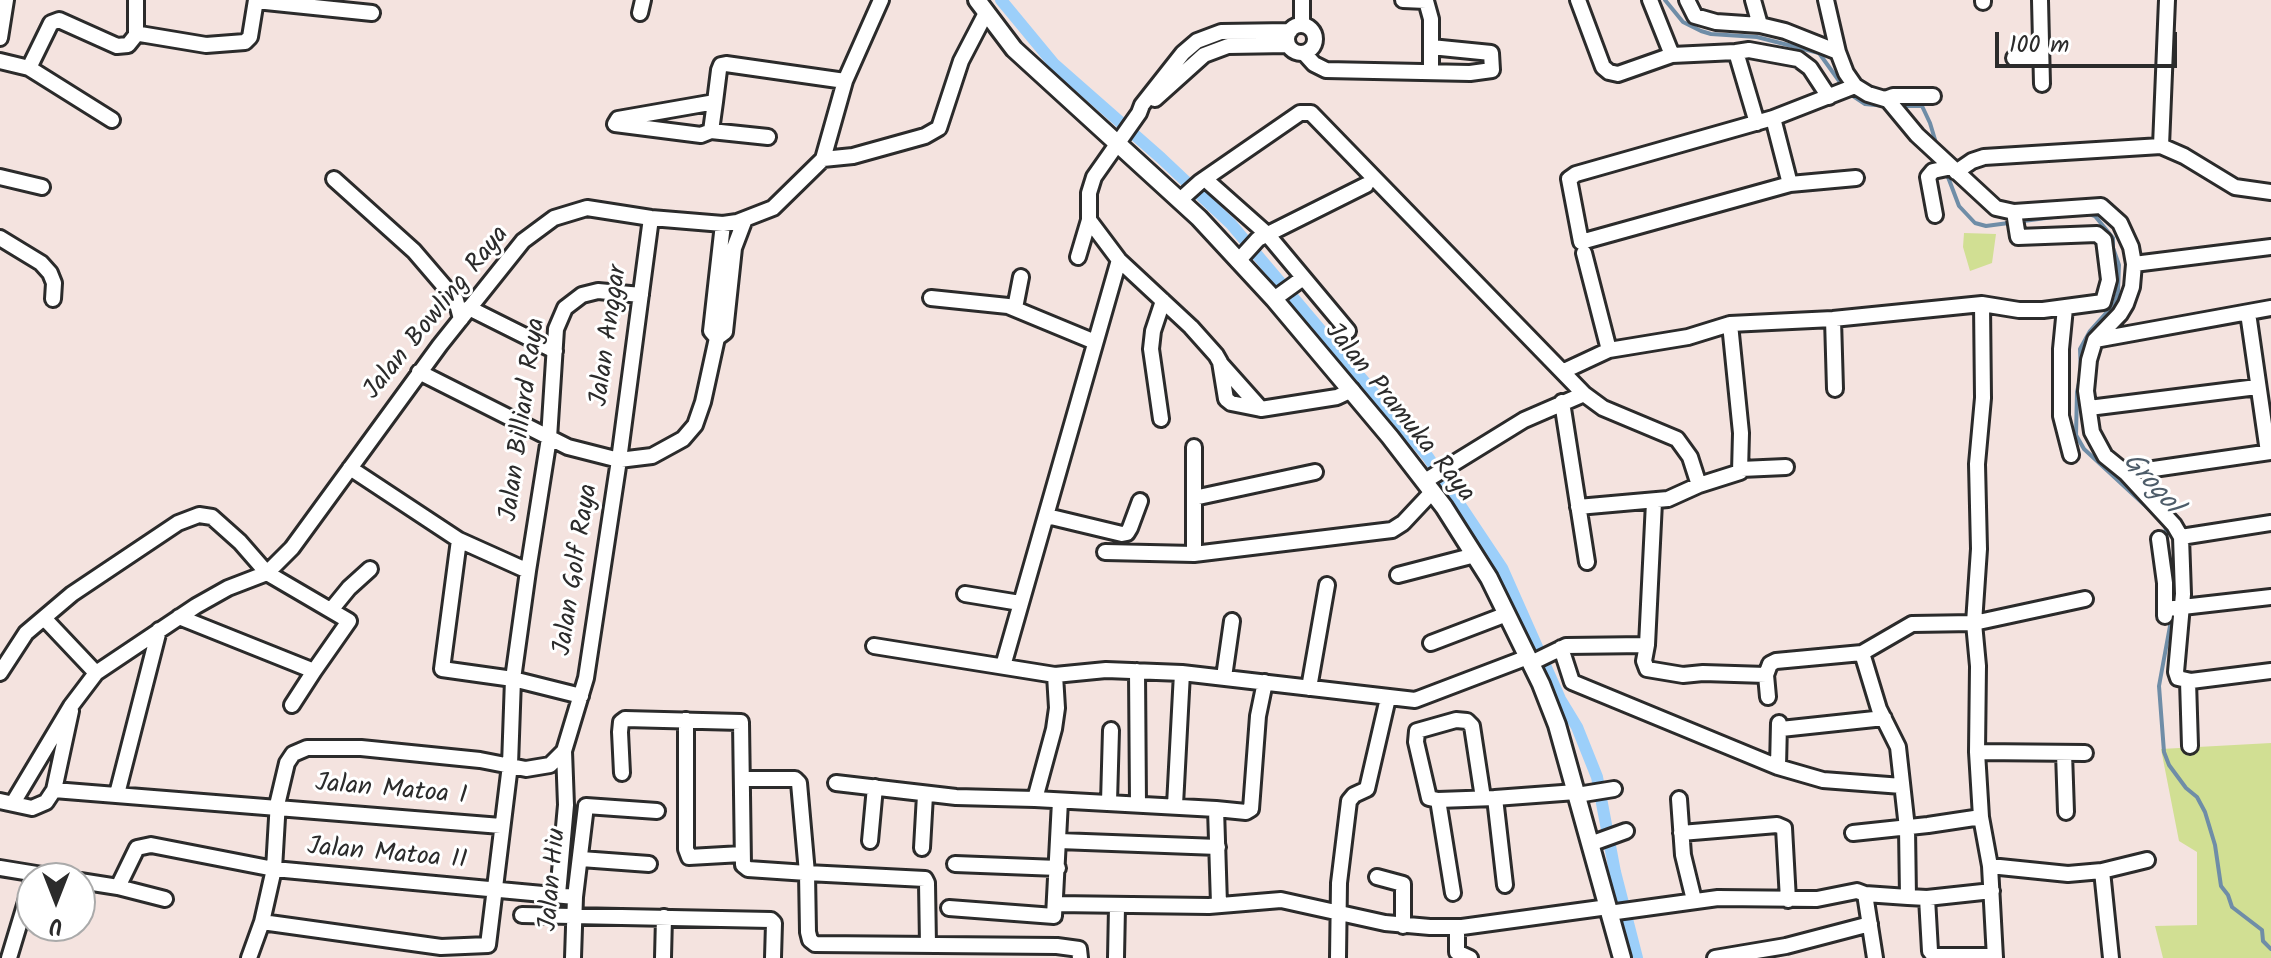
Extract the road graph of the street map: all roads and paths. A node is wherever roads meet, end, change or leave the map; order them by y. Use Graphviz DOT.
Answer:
graph roads {
  1 [pos="6,0"];
  2 [pos="136,0"];
  3 [pos="256,0"];
  4 [pos="1302,0"];
  5 [pos="1403,0"];
  6 [pos="1426,0"];
  7 [pos="1578,0"];
  8 [pos="1650,0"];
  9 [pos="1687,0"];
  10 [pos="1753,0"];
  11 [pos="1826,0"];
  12 [pos="2040,0"];
  13 [pos="2167,0"];
  14 [pos="876,2"];
  15 [pos="981,6"];
  16 [pos="372,13"];
  17 [pos="1760,25"];
  18 [pos="1293,34"];
  19 [pos="136,35"];
  20 [pos="0,38"];
  21 [pos="1431,47"];
  22 [pos="1736,52"];
  23 [pos="1838,52"];
  24 [pos="1304,53"];
  25 [pos="1672,55"];
  26 [pos="2041,57"];
  27 [pos="2014,58"];
  28 [pos="0,61"];
  29 [pos="29,68"];
  30 [pos="1431,71"];
  31 [pos="845,81"];
  32 [pos="2042,84"];
  33 [pos="1843,91"];
  34 [pos="1933,96"];
  35 [pos="1887,100"];
  36 [pos="715,102"];
  37 [pos="1773,118"];
  38 [pos="112,120"];
  39 [pos="1757,123"];
  40 [pos="1128,128"];
  41 [pos="711,131"];
  42 [pos="768,137"];
  43 [pos="2161,146"];
  44 [pos="823,159"];
  45 [pos="1954,170"];
  46 [pos="0,177"];
  47 [pos="1856,178"];
  48 [pos="334,179"];
  49 [pos="1202,181"];
  50 [pos="1790,184"];
  51 [pos="1366,185"];
  52 [pos="42,187"];
  53 [pos="2271,192"];
  54 [pos="1184,197"];
  55 [pos="1935,215"];
  56 [pos="651,218"];
  57 [pos="745,219"];
  58 [pos="2014,219"];
  59 [pos="1089,220"];
  60 [pos="723,224"];
  61 [pos="1262,237"];
  62 [pos="0,238"];
  63 [pos="2271,247"];
  64 [pos="1584,253"];
  65 [pos="1078,257"];
  66 [pos="1240,257"];
  67 [pos="1119,260"];
  68 [pos="2134,264"];
  69 [pos="1021,277"];
  70 [pos="1289,288"];
  71 [pos="641,295"];
  72 [pos="931,298"];
  73 [pos="53,299"];
  74 [pos="1163,301"];
  75 [pos="1982,304"];
  76 [pos="1015,308"];
  77 [pos="2065,308"];
  78 [pos="2271,308"];
  79 [pos="465,313"];
  80 [pos="2248,313"];
  81 [pos="1833,319"];
  82 [pos="1730,324"];
  83 [pos="1348,331"];
  84 [pos="717,338"];
  85 [pos="2095,340"];
  86 [pos="1095,342"];
  87 [pos="1609,350"];
  88 [pos="555,351"];
  89 [pos="1564,371"];
  90 [pos="419,372"];
  91 [pos="2257,387"];
  92 [pos="1835,389"];
  93 [pos="1352,390"];
  94 [pos="1584,394"];
  95 [pos="1562,402"];
  96 [pos="2089,408"];
  97 [pos="1161,419"];
  98 [pos="2092,432"];
  99 [pos="2065,434"];
  100 [pos="549,438"];
  101 [pos="1194,447"];
  102 [pos="2270,452"];
  103 [pos="2071,455"];
  104 [pos="619,460"];
  105 [pos="1786,467"];
  106 [pos="350,468"];
  107 [pos="1741,469"];
  108 [pos="1315,472"];
  109 [pos="2126,473"];
  110 [pos="1431,483"];
  111 [pos="1699,485"];
  112 [pos="1194,498"];
  113 [pos="1140,501"];
  114 [pos="1654,502"];
  115 [pos="1578,507"];
  116 [pos="1047,516"];
  117 [pos="2271,523"];
  118 [pos="2181,537"];
  119 [pos="2159,539"];
  120 [pos="459,540"];
  121 [pos="1105,552"];
  122 [pos="1194,554"];
  123 [pos="1475,555"];
  124 [pos="1587,562"];
  125 [pos="370,569"];
  126 [pos="528,571"];
  127 [pos="267,573"];
  128 [pos="1398,575"];
  129 [pos="1327,585"];
  130 [pos="965,594"];
  131 [pos="2271,597"];
  132 [pos="2085,599"];
  133 [pos="1020,603"];
  134 [pos="2183,608"];
  135 [pos="331,610"];
  136 [pos="1507,614"];
  137 [pos="179,617"];
  138 [pos="44,618"];
  139 [pos="1232,621"];
  140 [pos="1974,623"];
  141 [pos="159,630"];
  142 [pos="1431,643"];
  143 [pos="1647,645"];
  144 [pos="874,646"];
  145 [pos="1558,650"];
  146 [pos="1862,653"];
  147 [pos="1532,660"];
  148 [pos="1003,666"];
  149 [pos="314,671"];
  150 [pos="1137,671"];
  151 [pos="2271,671"];
  152 [pos="0,673"];
  153 [pos="96,673"];
  154 [pos="1182,673"];
  155 [pos="1055,675"];
  156 [pos="1766,675"];
  157 [pos="1224,677"];
  158 [pos="513,679"];
  159 [pos="2188,681"];
  160 [pos="1265,682"];
  161 [pos="1309,688"];
  162 [pos="581,696"];
  163 [pos="1768,697"];
  164 [pos="1388,698"];
  165 [pos="292,705"];
  166 [pos="71,706"];
  167 [pos="1884,718"];
  168 [pos="686,720"];
  169 [pos="1111,730"];
  170 [pos="2190,746"];
  171 [pos="564,751"];
  172 [pos="1977,752"];
  173 [pos="2064,753"];
  174 [pos="2085,753"];
  175 [pos="510,765"];
  176 [pos="1778,767"];
  177 [pos="622,773"];
  178 [pos="742,779"];
  179 [pos="836,783"];
  180 [pos="1902,786"];
  181 [pos="875,787"];
  182 [pos="1611,789"];
  183 [pos="54,790"];
  184 [pos="1581,793"];
  185 [pos="117,794"];
  186 [pos="925,795"];
  187 [pos="1489,798"];
  188 [pos="1035,799"];
  189 [pos="1679,799"];
  190 [pos="1438,800"];
  191 [pos="1060,801"];
  192 [pos="6,802"];
  193 [pos="1109,802"];
  194 [pos="1138,804"];
  195 [pos="1175,805"];
  196 [pos="277,807"];
  197 [pos="1216,809"];
  198 [pos="657,811"];
  199 [pos="2066,812"];
  200 [pos="1981,817"];
  201 [pos="501,826"];
  202 [pos="1907,828"];
  203 [pos="1626,831"];
  204 [pos="1681,833"];
  205 [pos="1853,833"];
  206 [pos="1600,840"];
  207 [pos="870,841"];
  208 [pos="1059,841"];
  209 [pos="1218,847"];
  210 [pos="922,848"];
  211 [pos="742,854"];
  212 [pos="581,859"];
  213 [pos="2147,860"];
  214 [pos="649,864"];
  215 [pos="955,864"];
  216 [pos="1990,866"];
  217 [pos="1058,868"];
  218 [pos="274,869"];
  219 [pos="2102,871"];
  220 [pos="807,873"];
  221 [pos="1377,877"];
  222 [pos="96,884"];
  223 [pos="1505,885"];
  224 [pos="118,887"];
  225 [pos="496,890"];
  226 [pos="1992,891"];
  227 [pos="1453,893"];
  228 [pos="558,894"];
  229 [pos="1865,894"];
  230 [pos="575,897"];
  231 [pos="1908,897"];
  232 [pos="1927,898"];
  233 [pos="165,899"];
  234 [pos="1694,900"];
  235 [pos="1788,900"];
  236 [pos="1055,904"];
  237 [pos="1219,904"];
  238 [pos="1117,907"];
  239 [pos="949,908"];
  240 [pos="1611,911"];
  241 [pos="1337,913"];
  242 [pos="522,915"];
  243 [pos="575,916"];
  244 [pos="664,917"];
  245 [pos="262,922"];
  246 [pos="1870,924"];
  247 [pos="1403,926"];
  248 [pos="1457,927"];
  249 [pos="16,935"];
  250 [pos="810,940"];
  251 [pos="928,945"];
  252 [pos="1018,952"];
  253 [pos="440,953"];
  254 [pos="1995,957"];
  255 [pos="9,958"];
  256 [pos="249,958"];
  257 [pos="573,958"];
  258 [pos="663,958"];
  259 [pos="773,958"];
  260 [pos="810,958"];
  261 [pos="1080,958"];
  262 [pos="1116,958"];
  263 [pos="1338,958"];
  264 [pos="1470,958"];
  265 [pos="1622,958"];
  266 [pos="1715,958"];
  267 [pos="1875,958"];
  268 [pos="2111,958"];
  1 -- 20 [label="street"];
  2 -- 19 [label="street"];
  3 -- 16 [label="street"];
  3 -- 19 [label="street"];
  4 -- 18 [label="street"];
  5 -- 6 [label="street"];
  6 -- 21 [label="street"];
  7 -- 25 [label="street"];
  8 -- 25 [label="street"];
  9 -- 17 [label="street"];
  10 -- 17 [label="street"];
  11 -- 23 [label="street"];
  12 -- 26 [label="street"];
  13 -- 43 [label="street"];
  14 -- 31 [label="street"];
  15 -- 40 [label="street, Jalan Pramuka Raya"];
  15 -- 44 [label="street"];
  17 -- 23 [label="street"];
  18 -- 24 [label="street"];
  18 -- 24 [label="street"];
  18 -- 40 [label="street"];
  19 -- 29 [label="street"];
  21 -- 30 [label="street"];
  21 -- 30 [label="street"];
  22 -- 25 [label="street"];
  22 -- 33 [label="street"];
  22 -- 39 [label="street"];
  23 -- 33 [label="street"];
  24 -- 30 [label="street"];
  26 -- 27 [label="street"];
  26 -- 32 [label="street"];
  28 -- 29 [label="street"];
  29 -- 38 [label="street"];
  31 -- 36 [label="street"];
  31 -- 44 [label="street"];
  33 -- 35 [label="street"];
  33 -- 37 [label="street"];
  34 -- 35 [label="street"];
  35 -- 45 [label="street"];
  36 -- 41 [label="street"];
  36 -- 41 [label="street"];
  37 -- 39 [label="street"];
  37 -- 50 [label="street"];
  39 -- 50 [label="street"];
  40 -- 54 [label="street, Jalan Pramuka Raya"];
  40 -- 59 [label="street"];
  41 -- 42 [label="street"];
  43 -- 45 [label="street"];
  43 -- 53 [label="street"];
  44 -- 57 [label="street"];
  45 -- 55 [label="street"];
  45 -- 58 [label="street"];
  46 -- 52 [label="street"];
  47 -- 50 [label="street"];
  48 -- 79 [label="street"];
  49 -- 54 [label="street"];
  49 -- 61 [label="street"];
  49 -- 89 [label="street"];
  51 -- 61 [label="street"];
  54 -- 66 [label="street, Jalan Pramuka Raya"];
  56 -- 60 [label="street, Jalan Bowling Raya"];
  56 -- 71 [label="street, Jalan Anggar"];
  56 -- 79 [label="street, Jalan Bowling Raya"];
  57 -- 60 [label="street"];
  57 -- 84 [label="street, Jalan Golf Raya"];
  58 -- 68 [label="street"];
  58 -- 77 [label="street"];
  59 -- 65 [label="street"];
  59 -- 67 [label="street"];
  60 -- 84 [label="street, Jalan Golf Raya"];
  61 -- 66 [label="street"];
  61 -- 70 [label="street"];
  62 -- 73 [label="street"];
  63 -- 68 [label="street"];
  64 -- 87 [label="street"];
  66 -- 70 [label="street, Jalan Pramuka Raya"];
  67 -- 74 [label="street"];
  67 -- 86 [label="street"];
  68 -- 85 [label="street"];
  69 -- 76 [label="street"];
  70 -- 83 [label="street"];
  70 -- 93 [label="street, Jalan Pramuka Raya"];
  71 -- 88 [label="street, Jalan Billiard Raya"];
  71 -- 104 [label="street, Jalan Anggar"];
  72 -- 76 [label="street"];
  74 -- 93 [label="street"];
  74 -- 97 [label="street"];
  75 -- 77 [label="street"];
  75 -- 81 [label="street"];
  75 -- 140 [label="street"];
  76 -- 86 [label="street"];
  77 -- 99 [label="street"];
  78 -- 80 [label="street"];
  79 -- 88 [label="street"];
  79 -- 90 [label="street, Jalan Bowling Raya"];
  80 -- 85 [label="street"];
  80 -- 91 [label="street"];
  81 -- 82 [label="street"];
  81 -- 92 [label="street"];
  82 -- 87 [label="street"];
  82 -- 107 [label="street"];
  84 -- 104 [label="street, Jalan Golf Raya"];
  85 -- 96 [label="street"];
  86 -- 116 [label="street"];
  87 -- 89 [label="street"];
  88 -- 100 [label="street, Jalan Billiard Raya"];
  89 -- 94 [label="street"];
  90 -- 100 [label="street"];
  90 -- 106 [label="street, Jalan Bowling Raya"];
  91 -- 96 [label="street"];
  91 -- 102 [label="street"];
  93 -- 110 [label="street, Jalan Pramuka Raya"];
  94 -- 95 [label="street"];
  94 -- 111 [label="street"];
  95 -- 110 [label="street"];
  95 -- 115 [label="street"];
  96 -- 98 [label="street"];
  98 -- 99 [label="street"];
  98 -- 109 [label="street"];
  99 -- 103 [label="street"];
  100 -- 104 [label="street"];
  100 -- 126 [label="street, Jalan Billiard Raya"];
  101 -- 112 [label="street"];
  102 -- 109 [label="street"];
  104 -- 162 [label="street, Jalan Golf Raya"];
  105 -- 107 [label="street"];
  106 -- 120 [label="street, Jalan Billiard Raya"];
  106 -- 127 [label="street, Jalan Bowling Raya"];
  107 -- 111 [label="street"];
  108 -- 112 [label="street"];
  109 -- 118 [label="street"];
  110 -- 122 [label="street"];
  110 -- 123 [label="street, Jalan Pramuka Raya"];
  111 -- 114 [label="street"];
  112 -- 122 [label="street"];
  113 -- 116 [label="street"];
  114 -- 115 [label="street"];
  114 -- 143 [label="street"];
  115 -- 124 [label="street"];
  116 -- 133 [label="street"];
  117 -- 118 [label="street"];
  118 -- 134 [label="street"];
  119 -- 134 [label="street"];
  120 -- 126 [label="street, Jalan Billiard Raya"];
  120 -- 158 [label="street"];
  121 -- 122 [label="street"];
  123 -- 128 [label="street"];
  123 -- 136 [label="street, Jalan Pramuka Raya"];
  125 -- 135 [label="street"];
  126 -- 158 [label="street, Jalan Billiard Raya"];
  127 -- 135 [label="street"];
  127 -- 137 [label="street"];
  127 -- 138 [label="street"];
  129 -- 161 [label="street"];
  130 -- 133 [label="street"];
  131 -- 134 [label="street"];
  132 -- 140 [label="street"];
  133 -- 148 [label="street"];
  134 -- 159 [label="street"];
  135 -- 149 [label="street"];
  136 -- 142 [label="street"];
  136 -- 147 [label="street, Jalan Pramuka Raya"];
  137 -- 141 [label="street"];
  137 -- 149 [label="street"];
  138 -- 152 [label="street"];
  138 -- 153 [label="street"];
  139 -- 157 [label="street"];
  140 -- 146 [label="street"];
  140 -- 172 [label="street"];
  141 -- 153 [label="street"];
  141 -- 185 [label="street"];
  143 -- 145 [label="street"];
  143 -- 156 [label="street"];
  144 -- 148 [label="street"];
  145 -- 147 [label="street"];
  145 -- 176 [label="street"];
  146 -- 156 [label="street"];
  146 -- 167 [label="street"];
  147 -- 164 [label="street"];
  147 -- 184 [label="street, Jalan Pramuka Raya"];
  148 -- 155 [label="street"];
  149 -- 165 [label="street"];
  150 -- 154 [label="street"];
  150 -- 155 [label="street"];
  150 -- 194 [label="street"];
  151 -- 159 [label="street"];
  153 -- 166 [label="street"];
  154 -- 157 [label="street"];
  154 -- 195 [label="street"];
  155 -- 188 [label="street"];
  156 -- 163 [label="street"];
  157 -- 160 [label="street"];
  158 -- 162 [label="street"];
  158 -- 175 [label="street, Jalan Billiard Raya"];
  159 -- 170 [label="street"];
  160 -- 161 [label="street"];
  160 -- 197 [label="street"];
  161 -- 164 [label="street"];
  162 -- 171 [label="street, Jalan Golf Raya"];
  164 -- 241 [label="street"];
  166 -- 183 [label="street"];
  166 -- 192 [label="street"];
  167 -- 176 [label="street"];
  167 -- 180 [label="street"];
  168 -- 177 [label="street"];
  168 -- 178 [label="street"];
  168 -- 211 [label="street"];
  169 -- 193 [label="street"];
  171 -- 175 [label="street"];
  171 -- 228 [label="street, Jalan Golf Raya"];
  172 -- 173 [label="street"];
  172 -- 200 [label="street"];
  173 -- 174 [label="street"];
  173 -- 199 [label="street"];
  175 -- 196 [label="street"];
  175 -- 201 [label="street, Jalan Billiard Raya"];
  176 -- 180 [label="street"];
  178 -- 211 [label="street"];
  178 -- 220 [label="street"];
  179 -- 181 [label="street"];
  180 -- 202 [label="street"];
  181 -- 186 [label="street"];
  181 -- 207 [label="street"];
  182 -- 184 [label="street"];
  183 -- 185 [label="street, Jalan Matoa I"];
  183 -- 192 [label="street"];
  184 -- 187 [label="street"];
  184 -- 206 [label="street, Jalan Pramuka Raya"];
  185 -- 196 [label="street, Jalan Matoa I"];
  186 -- 188 [label="street"];
  186 -- 210 [label="street"];
  187 -- 190 [label="street"];
  187 -- 190 [label="street"];
  187 -- 223 [label="street"];
  188 -- 191 [label="street"];
  189 -- 204 [label="street"];
  190 -- 227 [label="street"];
  191 -- 193 [label="street"];
  191 -- 208 [label="street"];
  193 -- 194 [label="street"];
  194 -- 195 [label="street"];
  195 -- 197 [label="street"];
  196 -- 201 [label="street, Jalan Matoa I"];
  196 -- 218 [label="street"];
  197 -- 209 [label="street"];
  198 -- 212 [label="street, Jalan Hiu"];
  200 -- 202 [label="street"];
  200 -- 216 [label="street"];
  201 -- 225 [label="street, Jalan Billiard Raya"];
  202 -- 205 [label="street"];
  202 -- 231 [label="street"];
  203 -- 206 [label="street"];
  204 -- 234 [label="street"];
  204 -- 235 [label="street"];
  206 -- 240 [label="street, Jalan Pramuka Raya"];
  208 -- 209 [label="street"];
  208 -- 217 [label="street"];
  209 -- 237 [label="street"];
  211 -- 220 [label="street"];
  212 -- 214 [label="street"];
  212 -- 230 [label="street, Jalan Hiu"];
  213 -- 219 [label="street"];
  215 -- 217 [label="street"];
  216 -- 219 [label="street"];
  216 -- 226 [label="street"];
  217 -- 236 [label="street"];
  218 -- 224 [label="street, Jalan Matoa II"];
  218 -- 225 [label="street, Jalan Matoa II"];
  218 -- 245 [label="street"];
  219 -- 268 [label="street"];
  220 -- 250 [label="street"];
  220 -- 251 [label="street"];
  221 -- 247 [label="street"];
  222 -- 224 [label="street"];
  224 -- 233 [label="street"];
  225 -- 228 [label="street, Jalan Matoa II"];
  225 -- 253 [label="street, Jalan Billiard Raya"];
  226 -- 232 [label="street"];
  226 -- 254 [label="street"];
  228 -- 230 [label="street, Jalan Matoa II"];
  229 -- 231 [label="street"];
  229 -- 235 [label="street"];
  229 -- 246 [label="street"];
  230 -- 243 [label="street, Jalan Hiu"];
  231 -- 232 [label="street"];
  232 -- 254 [label="street"];
  234 -- 235 [label="street"];
  234 -- 240 [label="street"];
  236 -- 238 [label="street"];
  236 -- 239 [label="street"];
  237 -- 238 [label="street"];
  237 -- 241 [label="street"];
  238 -- 262 [label="street"];
  240 -- 248 [label="street"];
  240 -- 265 [label="street, Jalan Pramuka Raya"];
  241 -- 247 [label="street"];
  241 -- 263 [label="street"];
  242 -- 243 [label="street"];
  243 -- 244 [label="street"];
  243 -- 257 [label="street, Jalan Hiu"];
  244 -- 258 [label="street"];
  244 -- 259 [label="street"];
  245 -- 253 [label="street"];
  245 -- 256 [label="street"];
  246 -- 266 [label="street"];
  246 -- 267 [label="street"];
  247 -- 248 [label="street"];
  248 -- 264 [label="street"];
  249 -- 255 [label="street"];
  250 -- 251 [label="street"];
  250 -- 260 [label="street"];
  251 -- 252 [label="street"];
  252 -- 261 [label="street"];
}
